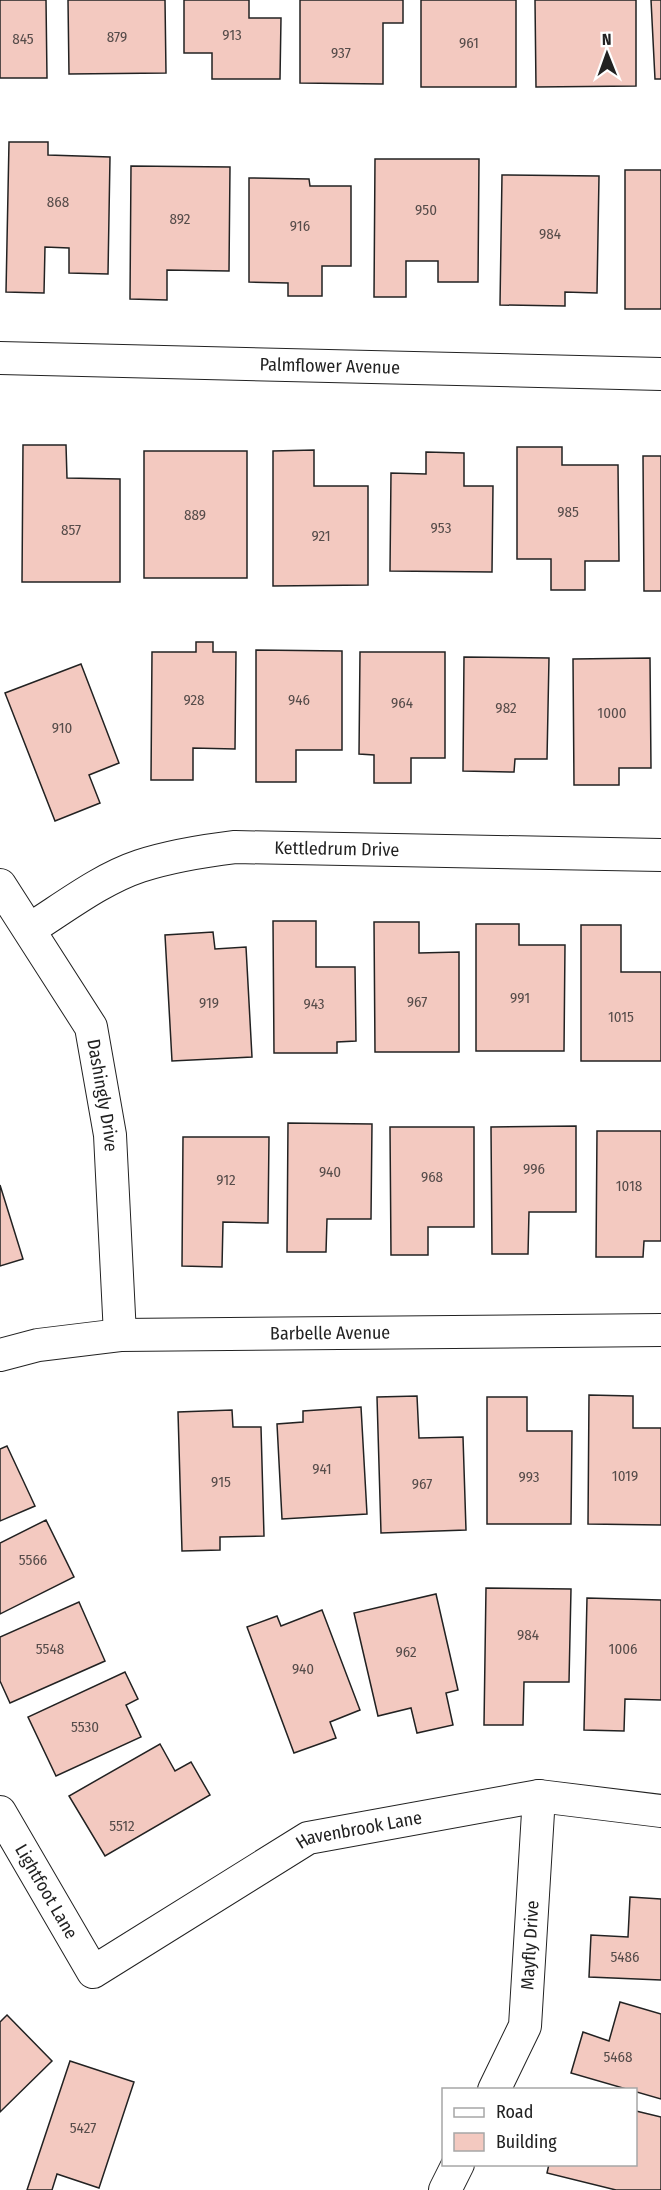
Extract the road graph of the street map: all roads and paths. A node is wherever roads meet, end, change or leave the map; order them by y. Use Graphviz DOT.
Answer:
graph roads {
  1 [pos="0,358"];
  2 [pos="661,374"];
  3 [pos="661,855"];
  4 [pos="0,885"];
  5 [pos="30,929"];
  6 [pos="661,1330"];
  7 [pos="120,1335"];
  8 [pos="0,1355"];
  9 [pos="539,1796"];
  10 [pos="661,1811"];
  11 [pos="0,1812"];
  12 [pos="93,1972"];
  13 [pos="495,2088"];
  14 [pos="457,2166"];
  15 [pos="445,2190"];
  1 -- 2 [label="street, Palmflower Avenue"];
  3 -- 5 [label="street, Kettledrum Drive"];
  4 -- 5 [label="street, Dashingly Drive"];
  5 -- 7 [label="street, Dashingly Drive"];
  6 -- 7 [label="street, Barbelle Avenue"];
  7 -- 8 [label="street, Barbelle Avenue"];
  9 -- 10 [label="street, Havenbrook Lane"];
  9 -- 12 [label="street, Havenbrook Lane"];
  9 -- 13 [label="street, Mayfly Drive"];
  11 -- 12 [label="street, Lightfoot Lane"];
  14 -- 15 [label="street"];
}
